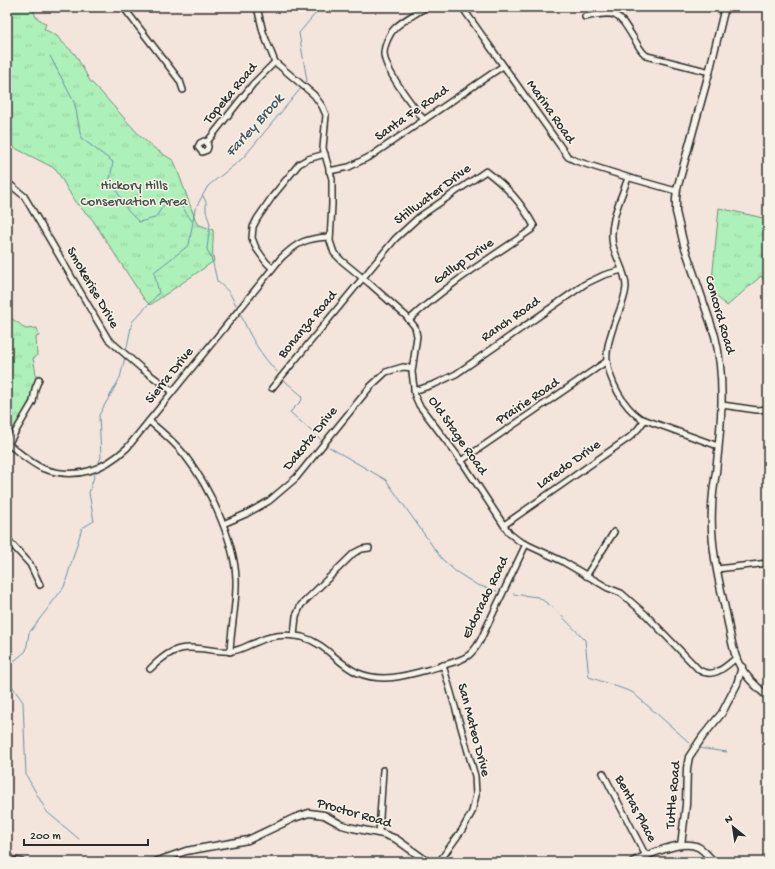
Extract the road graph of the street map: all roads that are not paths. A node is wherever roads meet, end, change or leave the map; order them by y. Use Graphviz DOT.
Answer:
graph roads {
  1 [pos="257,7"];
  2 [pos="426,7"];
  3 [pos="462,7"];
  4 [pos="725,7"];
  5 [pos="124,8"];
  6 [pos="585,17"];
  7 [pos="275,62"];
  8 [pos="503,66"];
  9 [pos="710,72"];
  10 [pos="183,90"];
  11 [pos="424,120"];
  12 [pos="207,142"];
  13 [pos="325,154"];
  14 [pos="329,171"];
  15 [pos="628,178"];
  16 [pos="7,182"];
  17 [pos="676,191"];
  18 [pos="534,226"];
  19 [pos="330,237"];
  20 [pos="272,268"];
  21 [pos="622,270"];
  22 [pos="363,278"];
  23 [pos="409,320"];
  24 [pos="607,362"];
  25 [pos="412,368"];
  26 [pos="39,379"];
  27 [pos="272,388"];
  28 [pos="172,391"];
  29 [pos="414,391"];
  30 [pos="722,405"];
  31 [pos="768,409"];
  32 [pos="644,420"];
  33 [pos="149,421"];
  34 [pos="8,445"];
  35 [pos="718,446"];
  36 [pos="461,462"];
  37 [pos="223,524"];
  38 [pos="504,525"];
  39 [pos="614,532"];
  40 [pos="7,539"];
  41 [pos="526,544"];
  42 [pos="369,548"];
  43 [pos="768,562"];
  44 [pos="717,569"];
  45 [pos="586,576"];
  46 [pos="40,584"];
  47 [pos="294,636"];
  48 [pos="230,652"];
  49 [pos="736,658"];
  50 [pos="443,665"];
  51 [pos="742,667"];
  52 [pos="150,668"];
  53 [pos="768,697"];
  54 [pos="383,770"];
  55 [pos="603,774"];
  56 [pos="379,833"];
  57 [pos="681,845"];
  58 [pos="646,856"];
  59 [pos="7,860"];
  60 [pos="21,862"];
  61 [pos="155,862"];
  62 [pos="428,862"];
  63 [pos="439,862"];
  64 [pos="632,862"];
  65 [pos="714,862"];
  1 -- 7 [label="street, Old Stage Road"];
  2 -- 11 [label="street"];
  3 -- 8 [label="street, Marina Road"];
  4 -- 9 [label="main road, Concord Road"];
  5 -- 10 [label="street"];
  6 -- 9 [label="street"];
  7 -- 12 [label="street, Topeka Road"];
  7 -- 13 [label="street, Old Stage Road"];
  8 -- 11 [label="street, Santa Fe Road"];
  8 -- 15 [label="street, Marina Road"];
  9 -- 17 [label="main road, Concord Road"];
  11 -- 14 [label="street, Santa Fe Road"];
  13 -- 14 [label="street, Old Stage Road"];
  13 -- 20 [label="street"];
  14 -- 19 [label="street, Old Stage Road"];
  15 -- 17 [label="street, Marina Road"];
  15 -- 21 [label="street"];
  16 -- 28 [label="street, Smokerise Drive"];
  17 -- 30 [label="main road, Concord Road"];
  18 -- 22 [label="street, Stillwater Drive"];
  18 -- 23 [label="street, Gallup Drive"];
  19 -- 20 [label="street, Sierra Drive"];
  19 -- 22 [label="street, Old Stage Road"];
  20 -- 28 [label="street, Sierra Drive"];
  21 -- 24 [label="street"];
  21 -- 29 [label="street, Ranch Road"];
  22 -- 23 [label="street, Old Stage Road"];
  22 -- 27 [label="street, Bonanza Road"];
  23 -- 25 [label="street, Old Stage Road"];
  24 -- 32 [label="street"];
  24 -- 36 [label="street, Prairie Road"];
  25 -- 29 [label="street, Old Stage Road"];
  25 -- 37 [label="street, Dakota Drive"];
  26 -- 34 [label="street"];
  28 -- 33 [label="street, Sierra Drive"];
  29 -- 36 [label="street, Old Stage Road"];
  30 -- 31 [label="street"];
  30 -- 35 [label="main road, Concord Road"];
  32 -- 35 [label="street"];
  32 -- 38 [label="street, Laredo Drive"];
  33 -- 34 [label="street, Sierra Drive"];
  33 -- 37 [label="street"];
  35 -- 44 [label="main road, Concord Road"];
  36 -- 38 [label="street, Old Stage Road"];
  37 -- 48 [label="street"];
  38 -- 41 [label="street, Old Stage Road"];
  39 -- 45 [label="street"];
  40 -- 46 [label="street"];
  41 -- 45 [label="street, Old Stage Road"];
  41 -- 50 [label="street, Eldorado Road"];
  42 -- 47 [label="street"];
  43 -- 44 [label="street"];
  44 -- 49 [label="main road, Concord Road"];
  45 -- 49 [label="street, Old Stage Road"];
  47 -- 48 [label="street, Eldorado Road"];
  47 -- 50 [label="street, Eldorado Road"];
  48 -- 52 [label="street, Eldorado Road"];
  49 -- 51 [label="main road, Concord Road"];
  50 -- 63 [label="street, San Mateo Drive"];
  51 -- 53 [label="main road, Concord Road"];
  51 -- 57 [label="main road, Tuttle Road"];
  54 -- 56 [label="street"];
  55 -- 58 [label="street, Bentas Place"];
  56 -- 61 [label="main road, Proctor Road"];
  56 -- 62 [label="main road, Proctor Road"];
  57 -- 58 [label="main road"];
  57 -- 65 [label="main road"];
  58 -- 64 [label="main road"];
  59 -- 60 [label="main road"];
}
